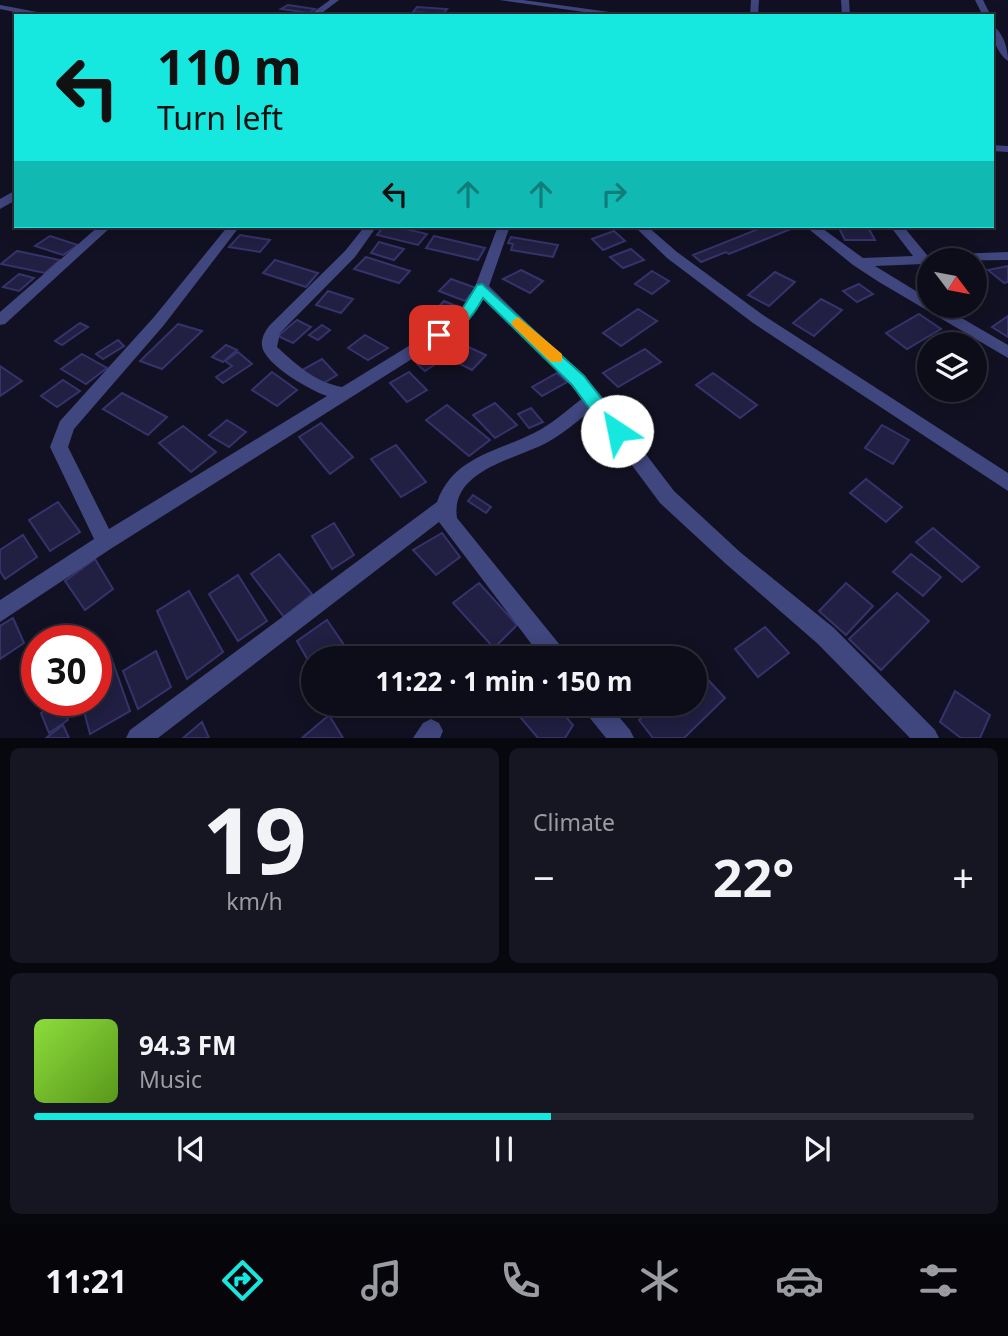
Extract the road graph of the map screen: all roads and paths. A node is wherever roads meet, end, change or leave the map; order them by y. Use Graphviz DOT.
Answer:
graph roads {
  1 [pos="335,0"];
  2 [pos="503,0"];
  3 [pos="564,4"];
  4 [pos="0,6"];
  5 [pos="634,13"];
  6 [pos="38,14"];
  7 [pos="315,14"];
  8 [pos="994,31"];
  9 [pos="1008,59"];
  10 [pos="104,228"];
  11 [pos="232,228"];
  12 [pos="369,228"];
  13 [pos="503,228"];
  14 [pos="642,228"];
  15 [pos="814,228"];
  16 [pos="898,228"];
  17 [pos="917,251"];
  18 [pos="1008,256"];
  19 [pos="987,257"];
  20 [pos="917,260"];
  21 [pos="858,262"];
  22 [pos="482,288"];
  23 [pos="0,320"];
  24 [pos="1008,352"];
  25 [pos="342,393"];
  26 [pos="594,398"];
  27 [pos="1008,483"];
  28 [pos="443,508"];
  29 [pos="105,542"];
  30 [pos="0,612"];
  31 [pos="546,646"];
  32 [pos="604,716"];
  33 [pos="138,737"];
  34 [pos="622,737"];
  35 [pos="927,737"];
  1 -- 7 [label="street"];
  2 -- 3 [label="street"];
  3 -- 5 [label="street"];
  4 -- 6 [label="street"];
  8 -- 9 [label="street"];
  10 -- 23 [label="street"];
  11 -- 29 [label="street"];
  12 -- 25 [label="street"];
  13 -- 22 [label="street"];
  14 -- 27 [label="street"];
  15 -- 21 [label="street"];
  16 -- 17 [label="street"];
  18 -- 19 [label="street"];
  20 -- 21 [label="street"];
  21 -- 24 [label="street"];
  22 -- 25 [label="street"];
  22 -- 26 [label="street"];
  25 -- 29 [label="street"];
  26 -- 28 [label="street"];
  26 -- 35 [label="street"];
  28 -- 31 [label="street"];
  28 -- 33 [label="street"];
  29 -- 30 [label="street"];
  32 -- 34 [label="street"];
}
